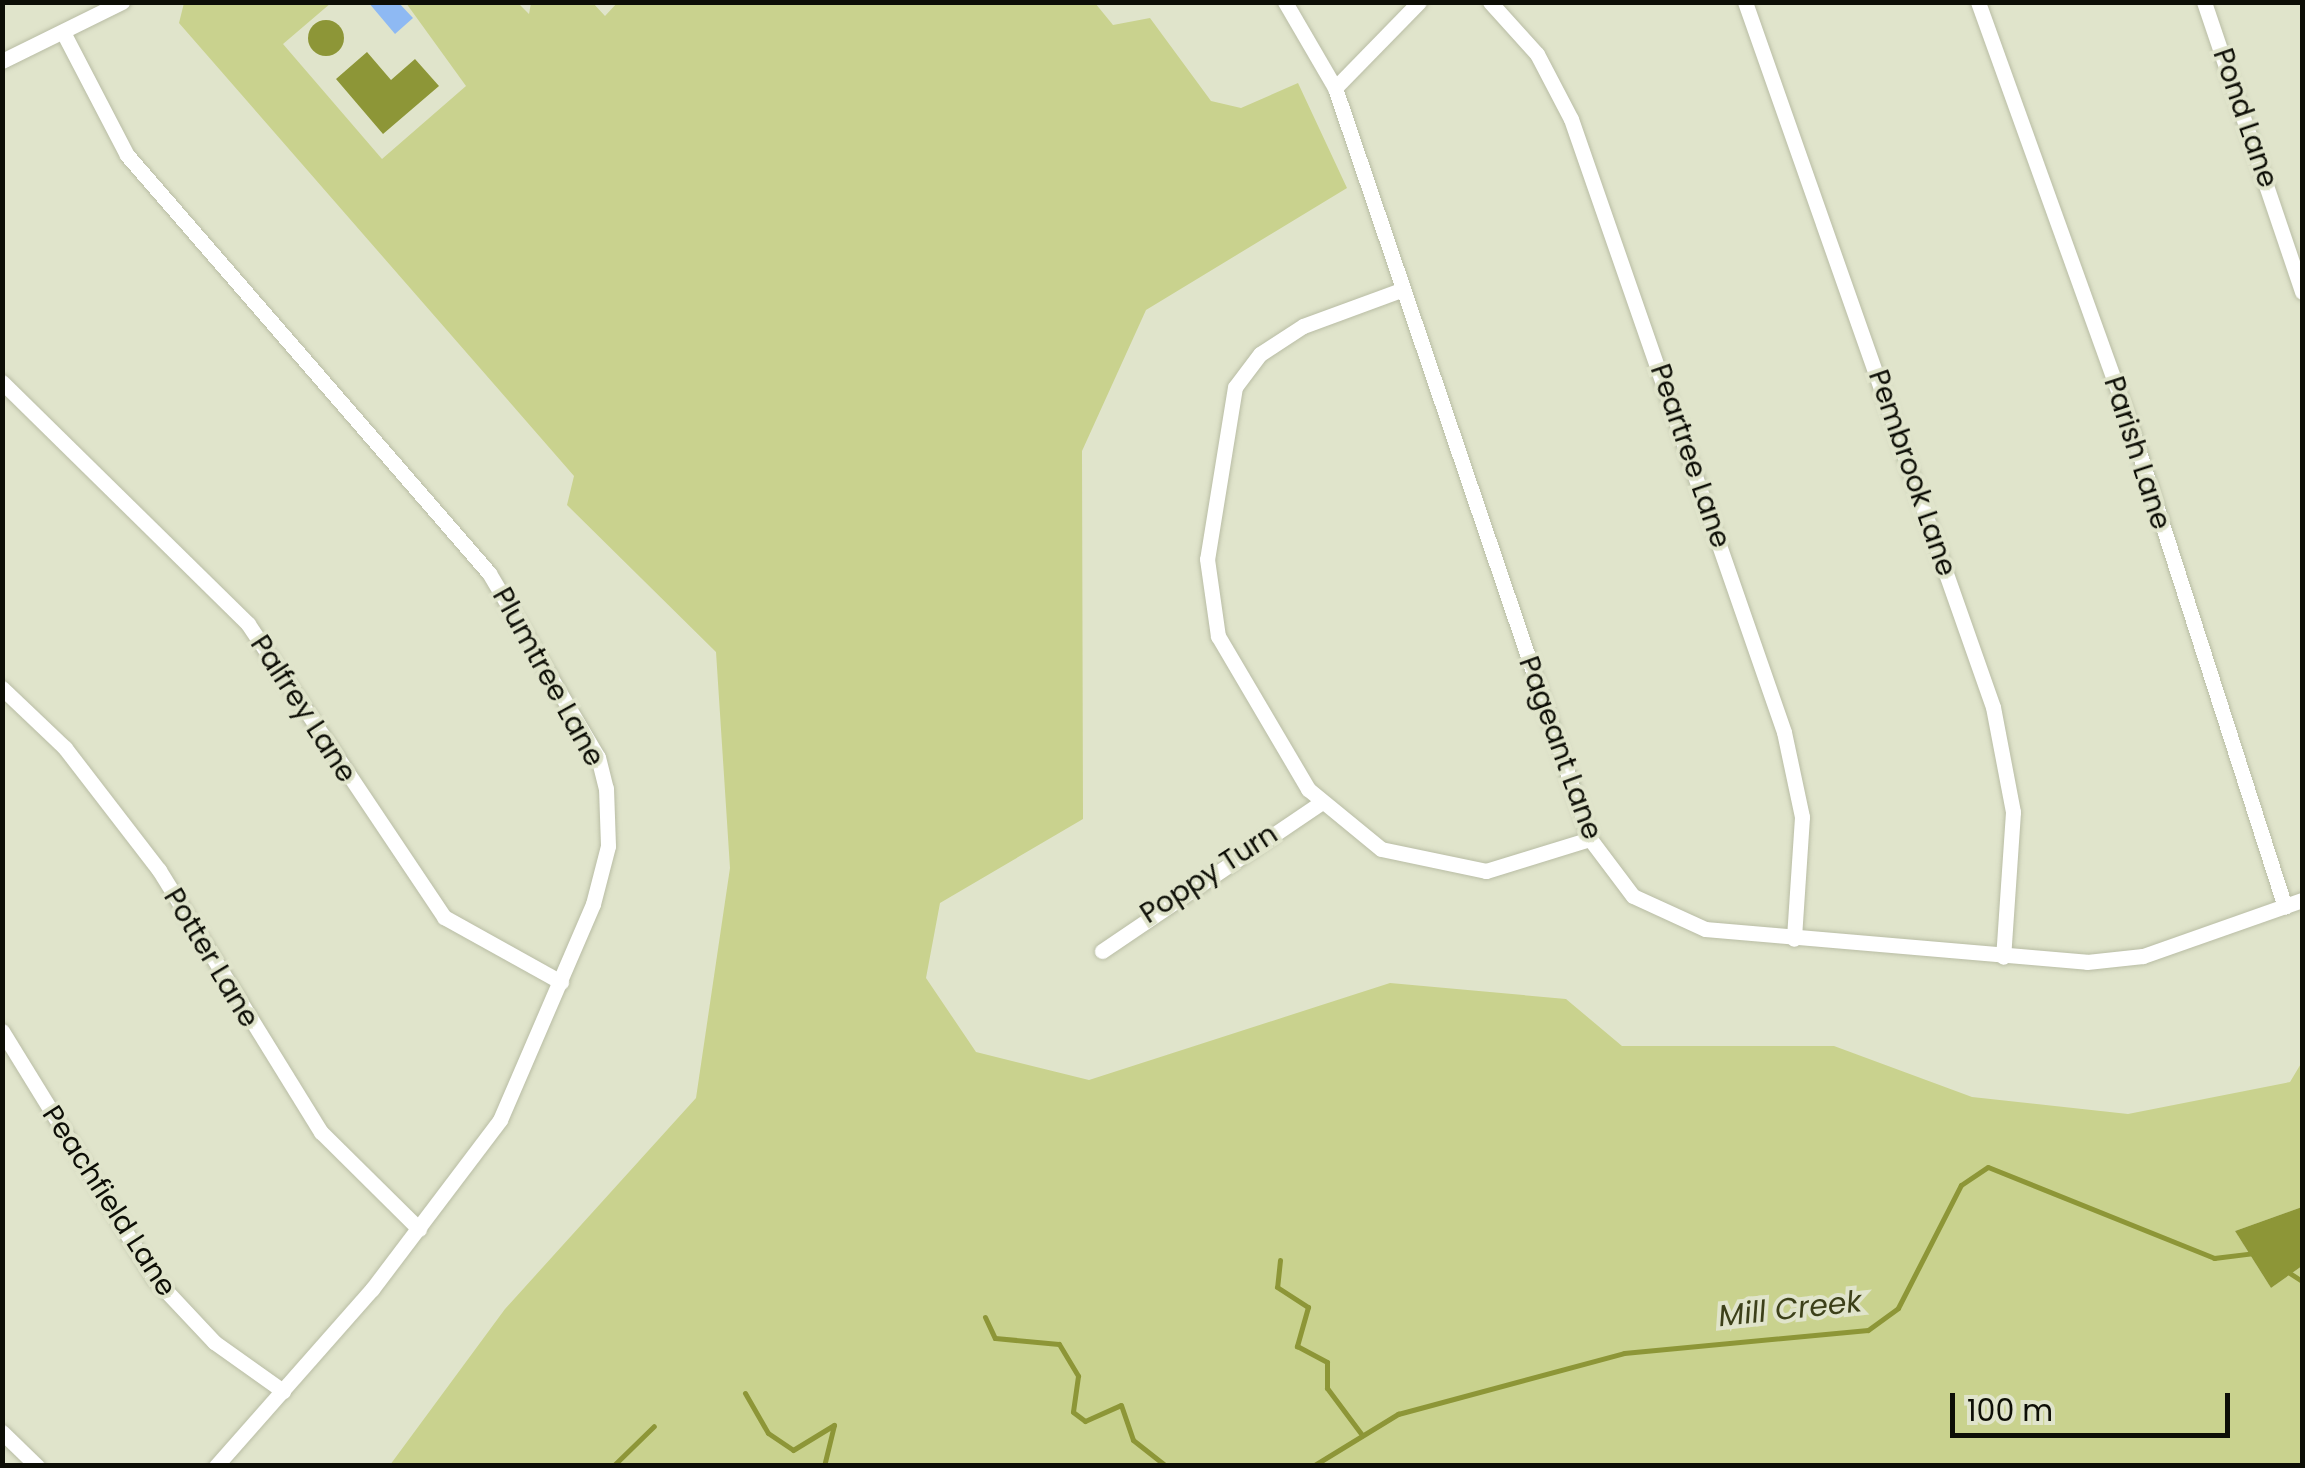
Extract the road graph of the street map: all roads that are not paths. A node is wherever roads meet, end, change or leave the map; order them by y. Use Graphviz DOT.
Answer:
graph roads {
  1 [pos="122,2"];
  2 [pos="1285,2"];
  3 [pos="1420,2"];
  4 [pos="1490,2"];
  5 [pos="1745,2"];
  6 [pos="1978,2"];
  7 [pos="2204,2"];
  8 [pos="65,36"];
  9 [pos="2,61"];
  10 [pos="1335,88"];
  11 [pos="1401,290"];
  12 [pos="2302,292"];
  13 [pos="2,382"];
  14 [pos="2,688"];
  15 [pos="1321,803"];
  16 [pos="1590,839"];
  17 [pos="2302,900"];
  18 [pos="2285,907"];
  19 [pos="1794,939"];
  20 [pos="1102,951"];
  21 [pos="2003,957"];
  22 [pos="561,982"];
  23 [pos="2,1031"];
  24 [pos="419,1230"];
  25 [pos="283,1390"];
  26 [pos="2,1432"];
  27 [pos="38,1466"];
  28 [pos="216,1466"];
  1 -- 8 [label="street"];
  2 -- 10 [label="street, Pageant Lane"];
  3 -- 10 [label="street"];
  4 -- 19 [label="street, Peartree Lane"];
  5 -- 21 [label="street, Pembrook Lane"];
  6 -- 18 [label="street, Parish Lane"];
  7 -- 12 [label="street, Pond Lane"];
  8 -- 9 [label="street"];
  8 -- 22 [label="street, Plumtree Lane"];
  10 -- 11 [label="street, Pageant Lane"];
  11 -- 15 [label="street"];
  11 -- 16 [label="street, Pageant Lane"];
  13 -- 22 [label="street, Palfrey Lane"];
  14 -- 24 [label="street, Potter Lane"];
  15 -- 16 [label="street"];
  15 -- 20 [label="street, Poppy Turn"];
  16 -- 19 [label="street, Pageant Lane"];
  17 -- 18 [label="street, Pageant Lane"];
  18 -- 21 [label="street, Pageant Lane"];
  19 -- 21 [label="street, Pageant Lane"];
  22 -- 24 [label="street, Plumtree Lane"];
  23 -- 25 [label="street, Peachfield Lane"];
  24 -- 25 [label="street, Plumtree Lane"];
  25 -- 28 [label="street, Plumtree Lane"];
  26 -- 27 [label="street"];
}
